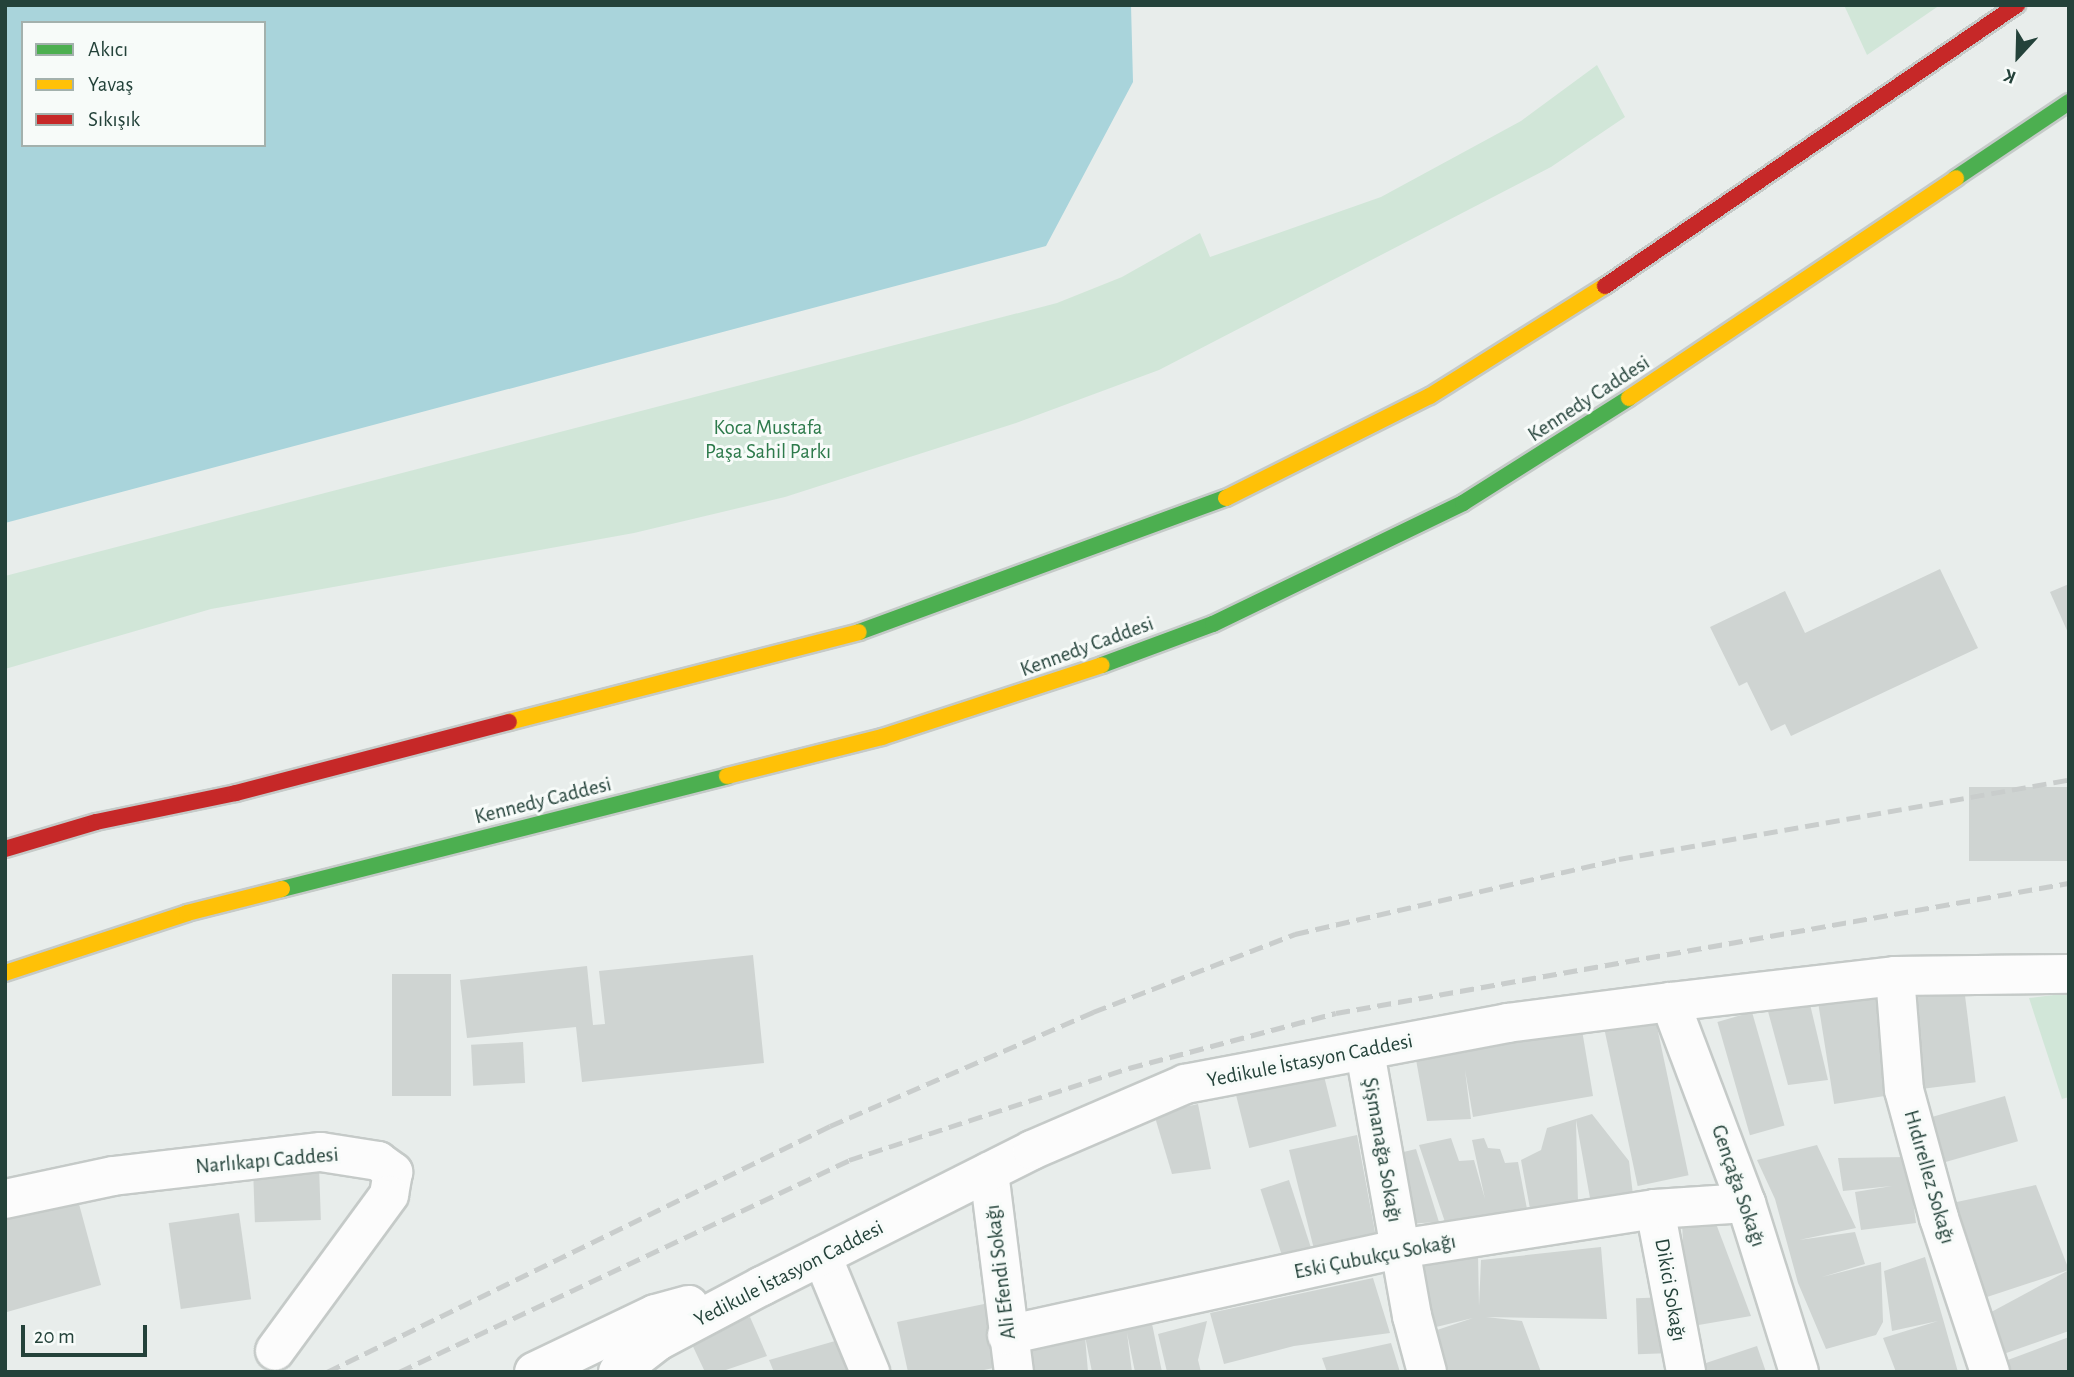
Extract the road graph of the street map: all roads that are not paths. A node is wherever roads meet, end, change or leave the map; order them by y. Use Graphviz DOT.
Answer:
graph roads {
  1 [pos="2017,5"];
  2 [pos="2069,102"];
  3 [pos="5,849"];
  4 [pos="5,973"];
  5 [pos="2069,974"];
  6 [pos="1895,976"];
  7 [pos="1670,1002"];
  8 [pos="1365,1052"];
  9 [pos="989,1172"];
  10 [pos="5,1199"];
  11 [pos="1746,1203"];
  12 [pos="1656,1209"];
  13 [pos="1399,1249"];
  14 [pos="822,1256"];
  15 [pos="762,1286"];
  16 [pos="1007,1335"];
  17 [pos="275,1351"];
  18 [pos="534,1372"];
  19 [pos="618,1372"];
  20 [pos="870,1372"];
  21 [pos="1014,1372"];
  22 [pos="1427,1372"];
  23 [pos="1686,1372"];
  24 [pos="1799,1372"];
  25 [pos="1990,1372"];
  1 -- 3 [label="highway"];
  2 -- 4 [label="highway, Kennedy Caddesi"];
  5 -- 6 [label="street, Yedikule İstasyon Caddesi"];
  6 -- 7 [label="street, Yedikule İstasyon Caddesi"];
  6 -- 25 [label="street, Hıdırellez Sokağı"];
  7 -- 8 [label="street, Yedikule İstasyon Caddesi"];
  7 -- 11 [label="street, Gençağa Sokağı"];
  8 -- 9 [label="street, Yedikule İstasyon Caddesi"];
  8 -- 13 [label="street, Şişmanağa Sokağı"];
  9 -- 14 [label="street, Yedikule İstasyon Caddesi"];
  9 -- 16 [label="street, Ali Efendi Sokağı"];
  10 -- 17 [label="street, Narlıkapı Caddesi"];
  11 -- 12 [label="street, Eski Çubukçu Sokağı"];
  11 -- 24 [label="street, Gençağa Sokağı"];
  12 -- 13 [label="street, Eski Çubukçu Sokağı"];
  12 -- 23 [label="street, Dikici Sokağı"];
  13 -- 16 [label="street, Eski Çubukçu Sokağı"];
  13 -- 22 [label="street, Şişmanağa Sokağı"];
  14 -- 15 [label="street, Yedikule İstasyon Caddesi"];
  14 -- 20 [label="street"];
  15 -- 18 [label="street"];
  15 -- 19 [label="street, Yedikule İstasyon Caddesi"];
  16 -- 21 [label="street, Ali Efendi Sokağı"];
}
